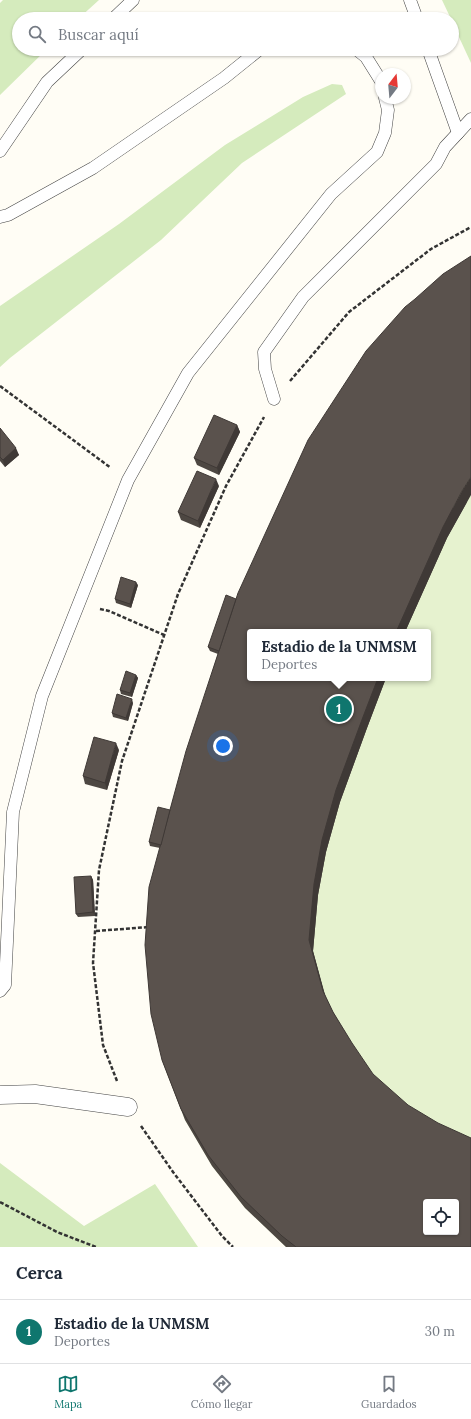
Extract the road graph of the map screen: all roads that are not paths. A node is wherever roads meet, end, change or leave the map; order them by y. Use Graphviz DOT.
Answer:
graph roads {
  1 [pos="133,0"];
  2 [pos="410,0"];
  3 [pos="120,12"];
  4 [pos="414,12"];
  5 [pos="75,56"];
  6 [pos="251,56"];
  7 [pos="365,56"];
  8 [pos="430,56"];
  9 [pos="375,71"];
  10 [pos="386,104"];
  11 [pos="471,119"];
  12 [pos="458,133"];
  13 [pos="0,150"];
  14 [pos="0,217"];
  15 [pos="274,400"];
  16 [pos="0,991"];
  17 [pos="0,1095"];
  18 [pos="128,1107"];
  1 -- 3 [label="lane"];
  2 -- 4 [label="lane"];
  5 -- 13 [label="lane"];
  6 -- 14 [label="lane"];
  7 -- 9 [label="lane"];
  8 -- 12 [label="lane"];
  10 -- 16 [label="lane"];
  11 -- 12 [label="lane"];
  12 -- 15 [label="lane"];
  17 -- 18 [label="street"];
}
